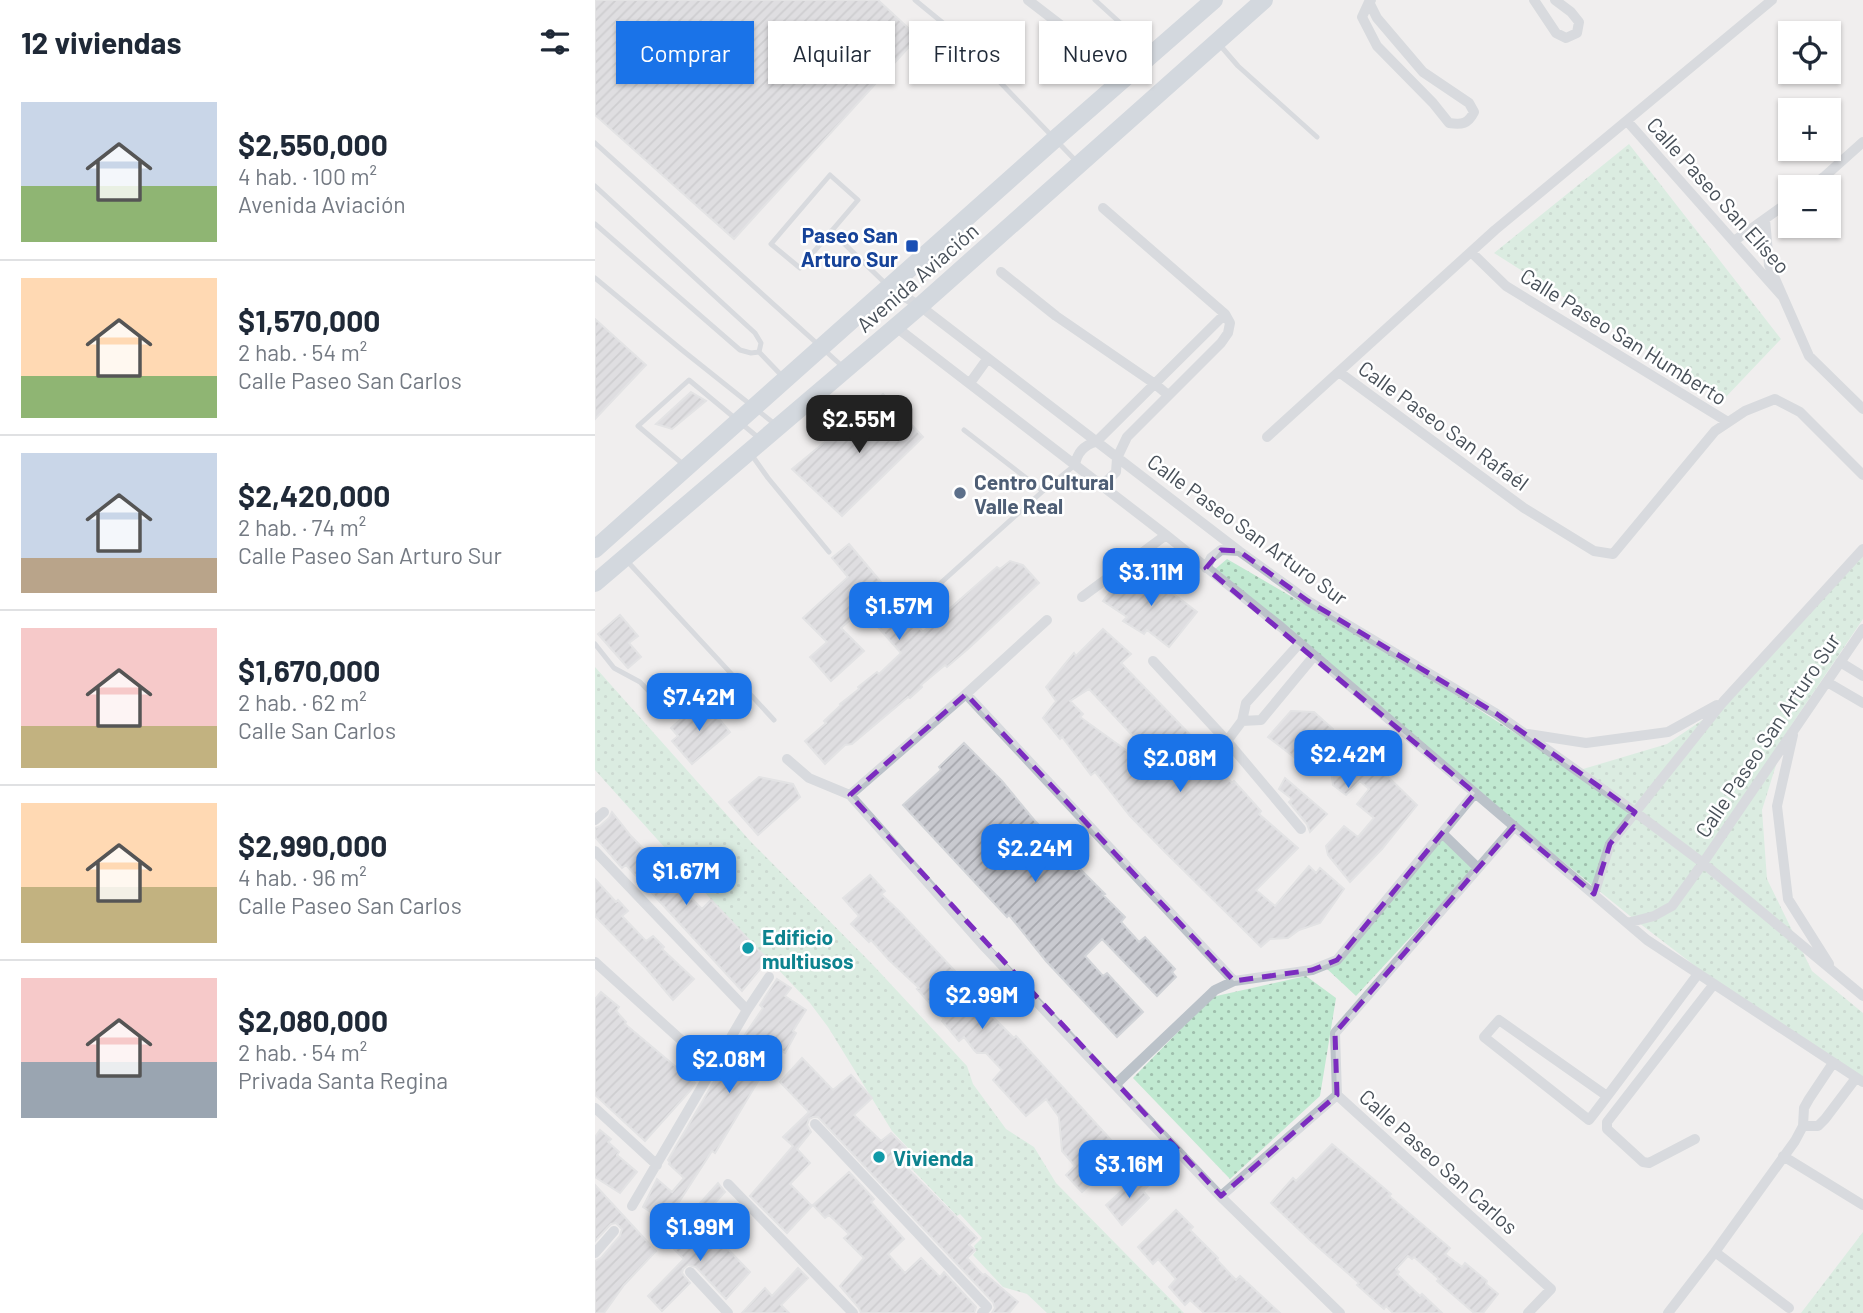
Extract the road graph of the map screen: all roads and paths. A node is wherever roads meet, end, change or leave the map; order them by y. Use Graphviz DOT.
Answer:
graph roads {
  1 [pos="915,0"];
  2 [pos="1028,0"];
  3 [pos="1095,0"];
  4 [pos="1214,0"];
  5 [pos="1264,0"];
  6 [pos="1535,0"];
  7 [pos="1555,0"];
  8 [pos="1772,0"];
  9 [pos="1370,1"];
  10 [pos="1055,21"];
  11 [pos="1217,42"];
  12 [pos="1153,53"];
  13 [pos="1118,84"];
  14 [pos="1627,121"];
  15 [pos="1317,137"];
  16 [pos="1055,139"];
  17 [pos="1863,142"];
  18 [pos="595,143"];
  19 [pos="1079,163"];
  20 [pos="1826,175"];
  21 [pos="595,186"];
  22 [pos="1103,208"];
  23 [pos="1778,210"];
  24 [pos="1765,219"];
  25 [pos="595,223"];
  26 [pos="831,231"];
  27 [pos="1734,241"];
  28 [pos="1471,252"];
  29 [pos="1001,272"];
  30 [pos="595,278"];
  31 [pos="888,287"];
  32 [pos="1782,296"];
  33 [pos="920,306"];
  34 [pos="1225,314"];
  35 [pos="895,327"];
  36 [pos="821,347"];
  37 [pos="759,352"];
  38 [pos="988,358"];
  39 [pos="846,369"];
  40 [pos="1339,372"];
  41 [pos="785,380"];
  42 [pos="969,383"];
  43 [pos="1155,384"];
  44 [pos="1168,396"];
  45 [pos="753,408"];
  46 [pos="1863,409"];
  47 [pos="738,421"];
  48 [pos="1728,422"];
  49 [pos="778,427"];
  50 [pos="964,430"];
  51 [pos="1267,437"];
  52 [pos="1096,442"];
  53 [pos="756,446"];
  54 [pos="1117,458"];
  55 [pos="1075,466"];
  56 [pos="687,467"];
  57 [pos="1863,474"];
  58 [pos="1099,485"];
  59 [pos="1043,491"];
  60 [pos="1166,535"];
  61 [pos="595,549"];
  62 [pos="1863,549"];
  63 [pos="1239,551"];
  64 [pos="829,552"];
  65 [pos="624,558"];
  66 [pos="1206,568"];
  67 [pos="595,583"];
  68 [pos="934,589"];
  69 [pos="1082,597"];
  70 [pos="1047,620"];
  71 [pos="1863,629"];
  72 [pos="595,644"];
  73 [pos="1299,644"];
  74 [pos="1314,656"];
  75 [pos="1153,661"];
  76 [pos="1840,662"];
  77 [pos="1863,676"];
  78 [pos="1827,682"];
  79 [pos="967,694"];
  80 [pos="1723,702"];
  81 [pos="1863,703"];
  82 [pos="673,715"];
  83 [pos="774,720"];
  84 [pos="1242,720"];
  85 [pos="1795,729"];
  86 [pos="1523,733"];
  87 [pos="1227,741"];
  88 [pos="787,759"];
  89 [pos="1475,793"];
  90 [pos="850,795"];
  91 [pos="604,812"];
  92 [pos="1635,812"];
  93 [pos="595,820"];
  94 [pos="1514,827"];
  95 [pos="1301,829"];
  96 [pos="1442,833"];
  97 [pos="595,851"];
  98 [pos="1703,863"];
  99 [pos="1478,868"];
  100 [pos="1594,894"];
  101 [pos="1627,923"];
  102 [pos="595,962"];
  103 [pos="1834,972"];
  104 [pos="1698,974"];
  105 [pos="769,977"];
  106 [pos="1234,981"];
  107 [pos="1714,984"];
  108 [pos="1863,996"];
  109 [pos="747,1010"];
  110 [pos="1833,1063"];
  111 [pos="712,1069"];
  112 [pos="1860,1080"];
  113 [pos="1116,1084"];
  114 [pos="1337,1095"];
  115 [pos="1607,1096"];
  116 [pos="595,1108"];
  117 [pos="815,1124"];
  118 [pos="1803,1126"];
  119 [pos="1695,1139"];
  120 [pos="1783,1156"];
  121 [pos="657,1165"];
  122 [pos="729,1184"];
  123 [pos="1221,1196"];
  124 [pos="1863,1205"];
  125 [pos="632,1206"];
  126 [pos="614,1231"];
  127 [pos="1715,1252"];
  128 [pos="595,1253"];
  129 [pos="690,1272"];
  130 [pos="1789,1308"];
  131 [pos="984,1310"];
  132 [pos="728,1313"];
  133 [pos="853,1313"];
  134 [pos="1340,1313"];
  135 [pos="1528,1313"];
  136 [pos="1668,1313"];
  1 -- 16 [label="lane"];
  2 -- 10 [label="street"];
  3 -- 12 [label="lane"];
  4 -- 12 [label="main road, Avenida Aviación"];
  5 -- 11 [label="main road, Avenida Aviación"];
  6 -- 7 [label="street"];
  8 -- 14 [label="street, Calle Paseo San Rafaél"];
  9 -- 9 [label="street"];
  11 -- 15 [label="lane"];
  11 -- 19 [label="main road, Avenida Aviación"];
  13 -- 16 [label="main road, Avenida Aviación"];
  14 -- 27 [label="street, Calle Paseo San Elíseo"];
  14 -- 28 [label="street, Calle Paseo San Rafaél"];
  16 -- 19 [label="lane"];
  16 -- 31 [label="main road, Avenida Aviación"];
  17 -- 20 [label="street"];
  18 -- 36 [label="lane"];
  19 -- 33 [label="main road, Avenida Aviación"];
  21 -- 37 [label="lane"];
  22 -- 34 [label="street"];
  23 -- 24 [label="street"];
  24 -- 27 [label="street"];
  24 -- 32 [label="street"];
  25 -- 37 [label="lane"];
  26 -- 26 [label="lane"];
  26 -- 31 [label="lane"];
  27 -- 32 [label="street, Calle Paseo San Elíseo"];
  28 -- 40 [label="street, Calle Paseo San Rafaél"];
  28 -- 48 [label="street, Calle Paseo San Humberto"];
  29 -- 43 [label="street"];
  30 -- 45 [label="lane"];
  31 -- 33 [label="street, Calle Paseo San Arturo Sur"];
  31 -- 36 [label="main road, Avenida Aviación"];
  32 -- 46 [label="street"];
  33 -- 35 [label="main road, Avenida Aviación"];
  33 -- 38 [label="street, Calle Paseo San Arturo Sur"];
  34 -- 43 [label="street"];
  34 -- 44 [label="street"];
  35 -- 39 [label="main road, Avenida Aviación"];
  35 -- 42 [label="street"];
  36 -- 39 [label="lane"];
  36 -- 41 [label="main road, Avenida Aviación"];
  37 -- 41 [label="lane"];
  38 -- 42 [label="street"];
  38 -- 52 [label="street, Calle Paseo San Arturo Sur"];
  39 -- 49 [label="main road, Avenida Aviación"];
  40 -- 48 [label="street, Calle Paseo San Rafaél"];
  40 -- 51 [label="street"];
  41 -- 45 [label="main road, Avenida Aviación"];
  42 -- 55 [label="street"];
  43 -- 44 [label="street"];
  43 -- 52 [label="street"];
  44 -- 54 [label="street"];
  45 -- 47 [label="main road, Avenida Aviación"];
  45 -- 49 [label="lane"];
  47 -- 53 [label="lane"];
  47 -- 56 [label="main road, Avenida Aviación"];
  47 -- 56 [label="lane"];
  48 -- 57 [label="street, Calle Paseo San Rafaél"];
  49 -- 53 [label="main road, Avenida Aviación"];
  50 -- 59 [label="lane"];
  52 -- 54 [label="street, Calle Paseo San Arturo Sur"];
  52 -- 55 [label="street"];
  53 -- 64 [label="lane"];
  53 -- 65 [label="main road, Avenida Aviación"];
  54 -- 58 [label="street"];
  54 -- 63 [label="street, Calle Paseo San Arturo Sur"];
  55 -- 58 [label="street"];
  55 -- 59 [label="lane"];
  56 -- 61 [label="main road, Avenida Aviación"];
  58 -- 60 [label="street"];
  59 -- 68 [label="lane"];
  60 -- 66 [label="street"];
  60 -- 69 [label="street"];
  62 -- 80 [label="street, Calle Paseo San Arturo Sur"];
  63 -- 66 [label="street"];
  63 -- 86 [label="street, Calle Paseo San Arturo Sur"];
  65 -- 67 [label="main road, Avenida Aviación"];
  65 -- 83 [label="lane"];
  66 -- 73 [label="street"];
  70 -- 79 [label="street"];
  71 -- 76 [label="street, Calle Paseo San Arturo Sur"];
  72 -- 82 [label="lane"];
  73 -- 74 [label="street"];
  73 -- 84 [label="street"];
  74 -- 84 [label="street"];
  74 -- 89 [label="street"];
  75 -- 87 [label="street"];
  76 -- 77 [label="street"];
  76 -- 78 [label="street, Calle Paseo San Arturo Sur"];
  78 -- 81 [label="street"];
  78 -- 85 [label="street, Calle Paseo San Arturo Sur"];
  79 -- 90 [label="street"];
  79 -- 106 [label="street"];
  80 -- 86 [label="street"];
  80 -- 92 [label="street, Calle Paseo San Arturo Sur"];
  84 -- 87 [label="street"];
  85 -- 98 [label="street, Calle Paseo San Arturo Sur"];
  85 -- 103 [label="street"];
  86 -- 92 [label="street, Calle Paseo San Arturo Sur"];
  87 -- 95 [label="street"];
  88 -- 90 [label="street"];
  89 -- 94 [label="street"];
  89 -- 96 [label="street"];
  90 -- 113 [label="street"];
  91 -- 93 [label="street"];
  92 -- 98 [label="street, Calle Paseo San Arturo Sur"];
  92 -- 100 [label="street, Calle Paseo San Arturo Sur"];
  94 -- 99 [label="street, Calle Paseo San Carlos"];
  94 -- 100 [label="street"];
  96 -- 99 [label="street"];
  96 -- 106 [label="street"];
  97 -- 109 [label="street"];
  98 -- 101 [label="street, Calle Paseo San Arturo Sur"];
  98 -- 103 [label="street, Calle Paseo San Arturo Sur"];
  99 -- 114 [label="street, Calle Paseo San Carlos"];
  100 -- 101 [label="street"];
  101 -- 104 [label="street"];
  102 -- 111 [label="street"];
  103 -- 108 [label="street, Calle Paseo San Arturo Sur"];
  104 -- 107 [label="street"];
  104 -- 115 [label="street"];
  105 -- 109 [label="street"];
  106 -- 113 [label="street"];
  107 -- 110 [label="street"];
  107 -- 119 [label="street"];
  109 -- 111 [label="street"];
  110 -- 112 [label="street"];
  110 -- 118 [label="street"];
  111 -- 121 [label="street"];
  112 -- 118 [label="street"];
  113 -- 123 [label="street"];
  114 -- 123 [label="street"];
  114 -- 135 [label="street, Calle Paseo San Carlos"];
  115 -- 115 [label="street"];
  116 -- 121 [label="street"];
  117 -- 131 [label="street"];
  118 -- 120 [label="street"];
  120 -- 124 [label="street"];
  120 -- 127 [label="street"];
  121 -- 125 [label="street"];
  122 -- 133 [label="street"];
  123 -- 134 [label="street"];
  126 -- 128 [label="street"];
  127 -- 130 [label="street"];
  127 -- 136 [label="street"];
  129 -- 132 [label="street"];
}
